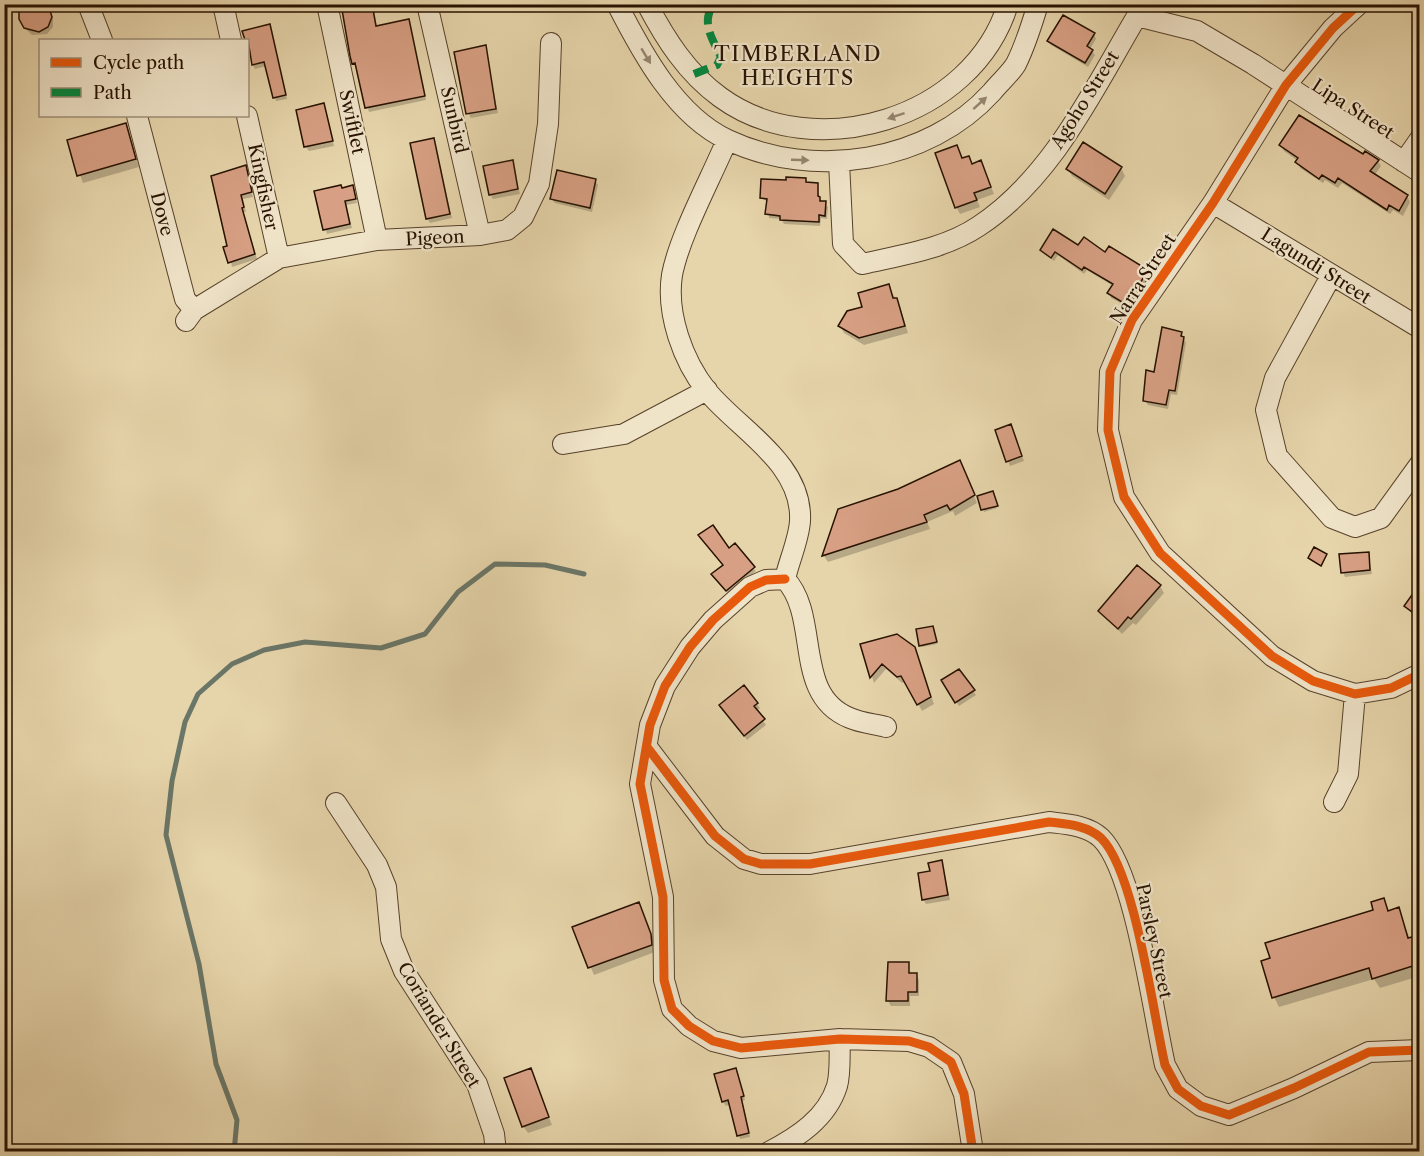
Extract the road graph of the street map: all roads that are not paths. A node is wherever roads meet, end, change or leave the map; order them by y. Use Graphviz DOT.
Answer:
graph roads {
  1 [pos="88,4"];
  2 [pos="223,4"];
  3 [pos="327,4"];
  4 [pos="427,4"];
  5 [pos="617,4"];
  6 [pos="647,4"];
  7 [pos="1008,4"];
  8 [pos="1038,4"];
  9 [pos="1359,4"];
  10 [pos="1138,10"];
  11 [pos="102,39"];
  12 [pos="231,39"];
  13 [pos="551,43"];
  14 [pos="1286,85"];
  15 [pos="137,117"];
  16 [pos="247,117"];
  17 [pos="1419,139"];
  18 [pos="727,140"];
  19 [pos="839,162"];
  20 [pos="1412,167"];
  21 [pos="1213,202"];
  22 [pos="480,236"];
  23 [pos="377,240"];
  24 [pos="279,258"];
  25 [pos="1331,276"];
  26 [pos="190,315"];
  27 [pos="1419,328"];
  28 [pos="707,390"];
  29 [pos="563,444"];
  30 [pos="1419,465"];
  31 [pos="785,579"];
  32 [pos="1419,674"];
  33 [pos="1355,693"];
  34 [pos="886,727"];
  35 [pos="647,747"];
  36 [pos="1334,802"];
  37 [pos="336,803"];
  38 [pos="840,1039"];
  39 [pos="1419,1050"];
  40 [pos="496,1152"];
  41 [pos="769,1152"];
  42 [pos="973,1152"];
  1 -- 11 [label="street"];
  2 -- 12 [label="street"];
  3 -- 23 [label="street, Swiftlet"];
  4 -- 22 [label="street, Sunbird"];
  5 -- 18 [label="street, one-way"];
  7 -- 6 [label="street, one-way"];
  19 -- 8 [label="street, one-way"];
  9 -- 14 [label="street, Narra Street"];
  10 -- 14 [label="street, Lipa Street"];
  10 -- 19 [label="street, Agoho Street"];
  13 -- 22 [label="street, Pigeon"];
  14 -- 20 [label="street, Lipa Street"];
  14 -- 21 [label="street, Narra Street"];
  15 -- 26 [label="street, Dove"];
  16 -- 24 [label="street, Kingfisher"];
  17 -- 20 [label="street"];
  18 -- 19 [label="street, one-way"];
  18 -- 28 [label="street"];
  21 -- 25 [label="street, Lagundi Street"];
  21 -- 33 [label="street, Narra Street"];
  22 -- 23 [label="street, Pigeon"];
  23 -- 24 [label="street, Pigeon"];
  24 -- 26 [label="street, Pigeon"];
  25 -- 27 [label="street, Lagundi Street"];
  25 -- 30 [label="street"];
  28 -- 29 [label="street"];
  28 -- 31 [label="street"];
  31 -- 34 [label="street"];
  31 -- 35 [label="street"];
  32 -- 33 [label="street, Narra Street"];
  33 -- 36 [label="street"];
  35 -- 38 [label="street"];
  35 -- 39 [label="street, Parsley Street"];
  37 -- 40 [label="street, Coriander Street"];
  38 -- 41 [label="street"];
  38 -- 42 [label="street"];
}
